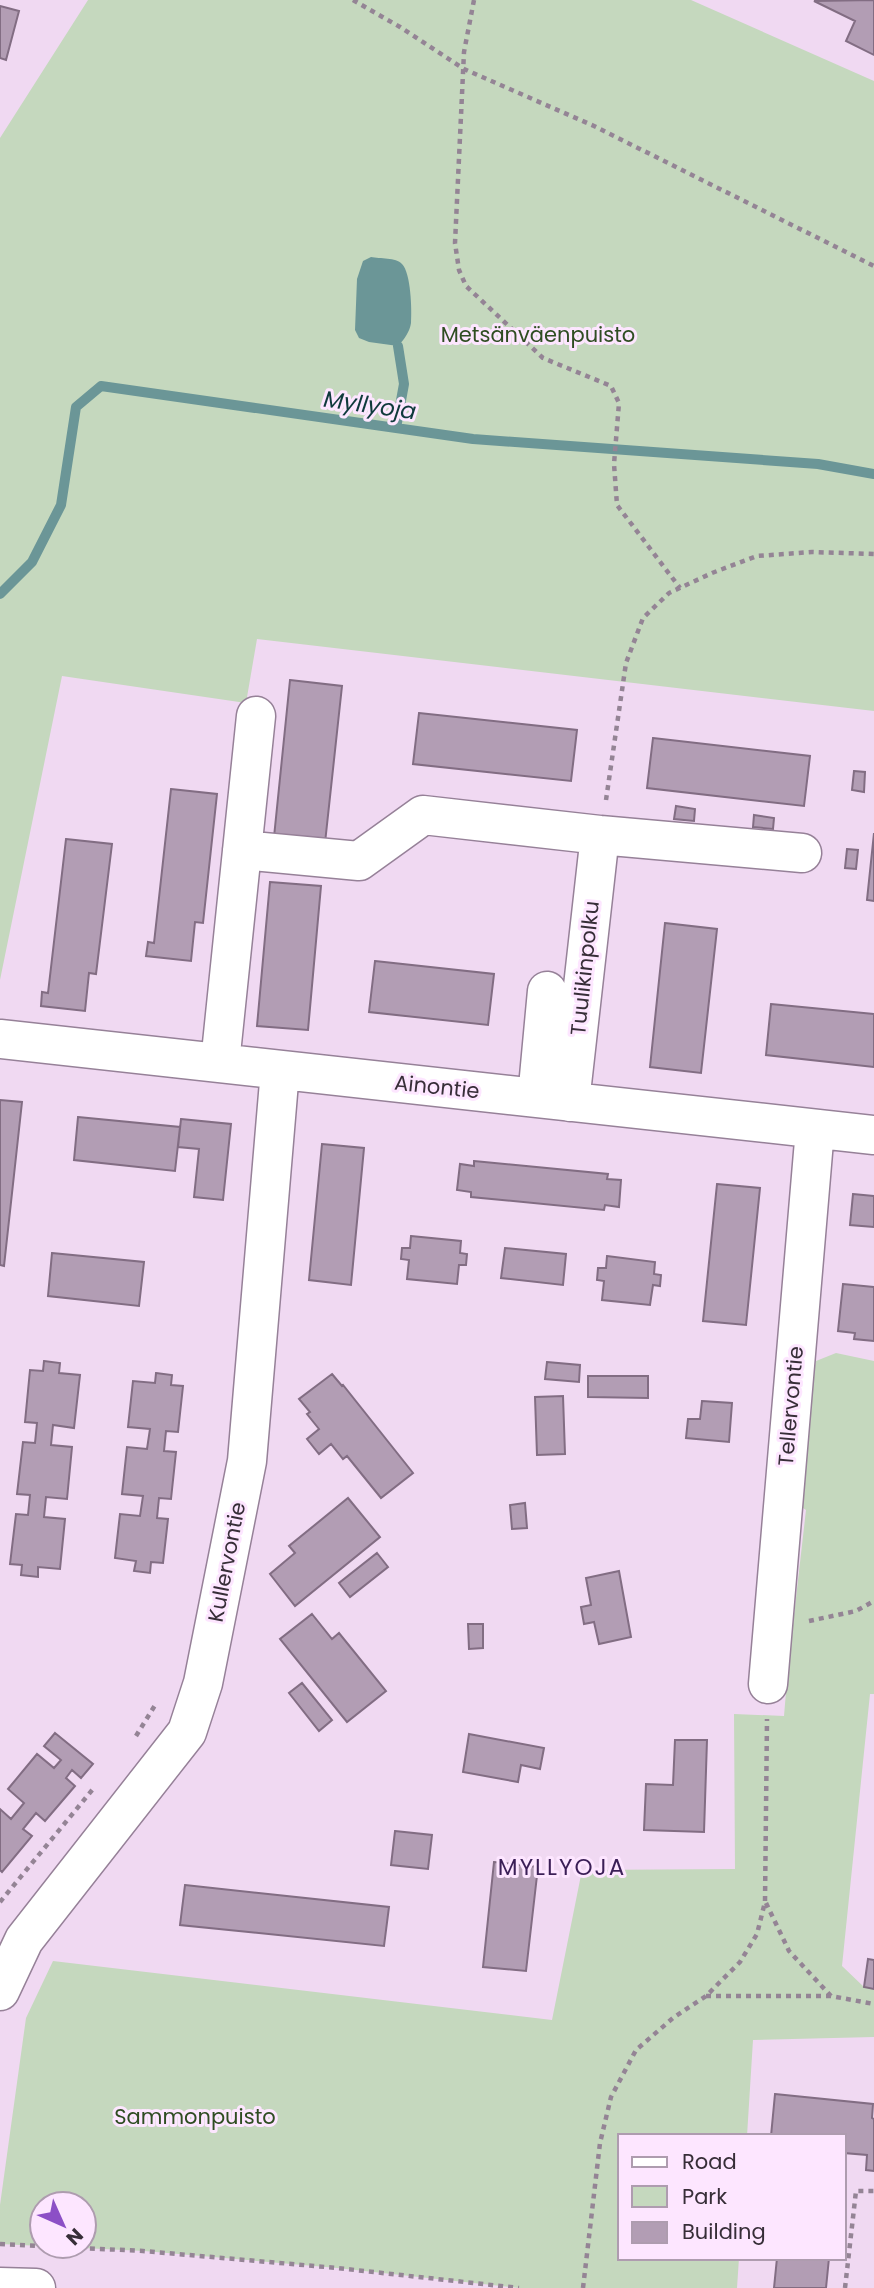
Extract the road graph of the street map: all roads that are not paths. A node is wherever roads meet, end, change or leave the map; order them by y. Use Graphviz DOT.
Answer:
graph roads {
  1 [pos="256,716"];
  2 [pos="600,835"];
  3 [pos="242,850"];
  4 [pos="802,853"];
  5 [pos="547,990"];
  6 [pos="0,1039"];
  7 [pos="220,1063"];
  8 [pos="280,1070"];
  9 [pos="554,1100"];
  10 [pos="815,1129"];
  11 [pos="874,1135"];
  12 [pos="769,1670"];
  13 [pos="0,1991"];
  14 [pos="0,2287"];
  15 [pos="36,2288"];
  1 -- 3 [label="street"];
  2 -- 3 [label="street"];
  2 -- 4 [label="street"];
  2 -- 9 [label="street, Tuulikinpolku"];
  3 -- 7 [label="street"];
  5 -- 9 [label="street"];
  6 -- 7 [label="street, Ainontie"];
  7 -- 8 [label="street, Ainontie"];
  8 -- 9 [label="street, Ainontie"];
  8 -- 13 [label="street, Kullervontie"];
  9 -- 10 [label="street, Ainontie"];
  10 -- 11 [label="street, Ainontie"];
  10 -- 12 [label="street, Tellervontie"];
  14 -- 15 [label="street"];
}
